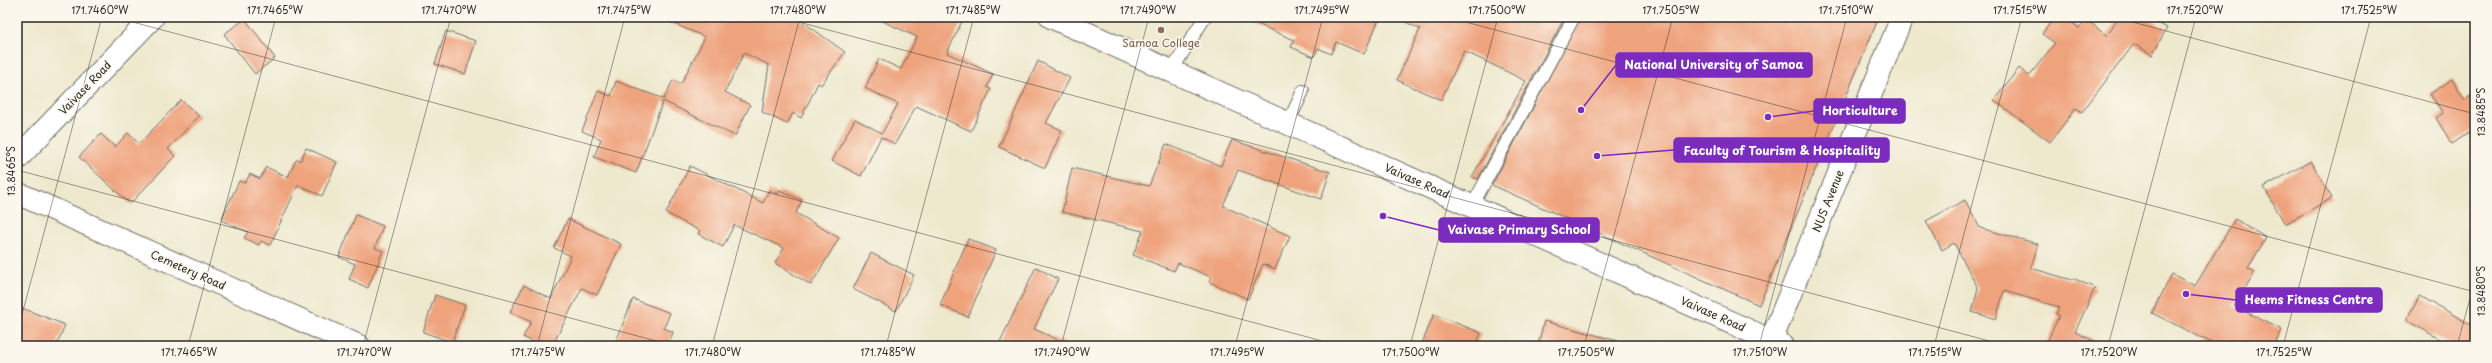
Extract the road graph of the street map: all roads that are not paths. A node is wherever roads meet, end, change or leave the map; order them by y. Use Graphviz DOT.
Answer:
graph roads {
  1 [pos="153,17"];
  2 [pos="1051,17"];
  3 [pos="1206,17"];
  4 [pos="1574,17"];
  5 [pos="1902,17"];
  6 [pos="1172,70"];
  7 [pos="1303,91"];
  8 [pos="1288,123"];
  9 [pos="17,159"];
  10 [pos="17,193"];
  11 [pos="1472,206"];
  12 [pos="1777,343"];
  13 [pos="349,344"];
  1 -- 9 [label="main road, Vaivase Road"];
  2 -- 6 [label="main road, Vaivase Road"];
  3 -- 6 [label="lane"];
  4 -- 11 [label="lane"];
  5 -- 12 [label="main road, NUS Avenue"];
  6 -- 8 [label="main road, Vaivase Road"];
  7 -- 8 [label="lane"];
  8 -- 11 [label="main road, Vaivase Road"];
  10 -- 13 [label="main road, Cemetery Road"];
  11 -- 12 [label="main road, Vaivase Road"];
}
